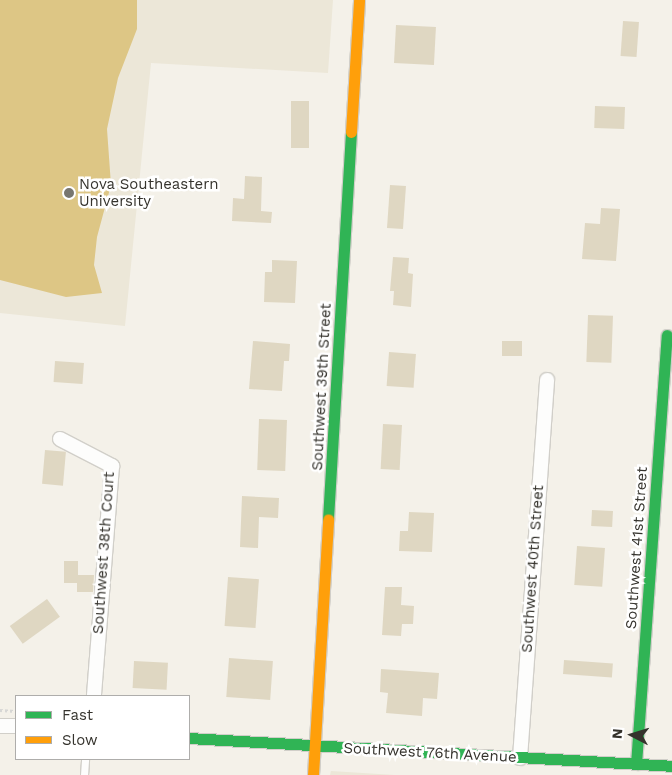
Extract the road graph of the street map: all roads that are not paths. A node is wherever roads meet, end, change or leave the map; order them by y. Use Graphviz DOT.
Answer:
graph roads {
  1 [pos="359,0"];
  2 [pos="667,335"];
  3 [pos="546,380"];
  4 [pos="60,439"];
  5 [pos="94,695"];
  6 [pos="0,726"];
  7 [pos="15,726"];
  8 [pos="190,738"];
  9 [pos="316,747"];
  10 [pos="520,758"];
  11 [pos="85,760"];
  12 [pos="636,764"];
  13 [pos="672,766"];
  14 [pos="84,775"];
  15 [pos="313,775"];
  1 -- 9 [label="street, Southwest 39th Street"];
  2 -- 12 [label="street, Southwest 41st Street"];
  3 -- 10 [label="street, Southwest 40th Street"];
  4 -- 5 [label="street, Southwest 38th Court"];
  6 -- 7 [label="street"];
  8 -- 9 [label="street, Southwest 76th Avenue"];
  9 -- 10 [label="street, Southwest 76th Avenue"];
  9 -- 15 [label="street, Southwest 39th Street"];
  10 -- 12 [label="street, Southwest 76th Avenue"];
  11 -- 14 [label="lane"];
  12 -- 13 [label="street, Southwest 76th Avenue"];
}
